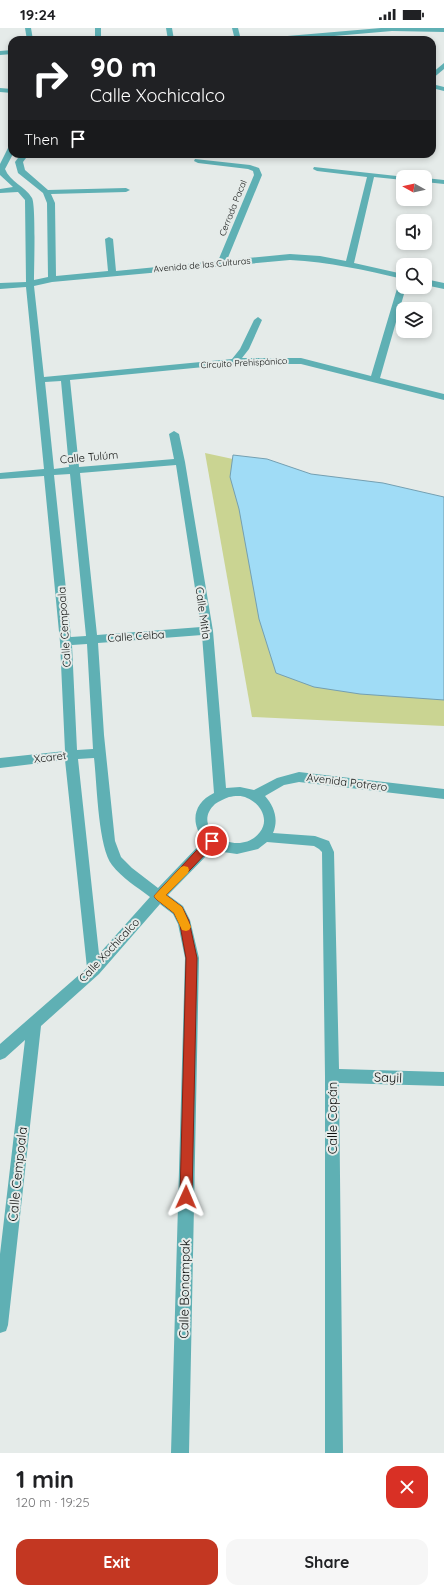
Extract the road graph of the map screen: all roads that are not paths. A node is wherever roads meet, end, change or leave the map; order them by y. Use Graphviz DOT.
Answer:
graph roads {
  1 [pos="378,28"];
  2 [pos="393,29"];
  3 [pos="444,30"];
  4 [pos="311,36"];
  5 [pos="444,65"];
  6 [pos="436,75"];
  7 [pos="8,155"];
  8 [pos="22,158"];
  9 [pos="198,161"];
  10 [pos="317,169"];
  11 [pos="371,175"];
  12 [pos="396,177"];
  13 [pos="432,181"];
  14 [pos="444,182"];
  15 [pos="20,189"];
  16 [pos="126,190"];
  17 [pos="0,191"];
  18 [pos="46,192"];
  19 [pos="40,228"];
  20 [pos="109,239"];
  21 [pos="221,264"];
  22 [pos="349,264"];
  23 [pos="112,274"];
  24 [pos="396,275"];
  25 [pos="52,279"];
  26 [pos="432,283"];
  27 [pos="30,284"];
  28 [pos="0,286"];
  29 [pos="444,286"];
  30 [pos="400,294"];
  31 [pos="258,320"];
  32 [pos="235,361"];
  33 [pos="65,377"];
  34 [pos="41,380"];
  35 [pos="375,380"];
  36 [pos="444,397"];
  37 [pos="174,434"];
  38 [pos="180,462"];
  39 [pos="75,470"];
  40 [pos="50,472"];
  41 [pos="0,476"];
  42 [pos="207,631"];
  43 [pos="92,639"];
  44 [pos="66,642"];
  45 [pos="100,753"];
  46 [pos="71,755"];
  47 [pos="0,763"];
  48 [pos="220,794"];
  49 [pos="444,794"];
  50 [pos="254,796"];
  51 [pos="264,837"];
  52 [pos="212,841"];
  53 [pos="159,896"];
  54 [pos="94,970"];
  55 [pos="34,1022"];
  56 [pos="0,1053"];
  57 [pos="332,1076"];
  58 [pos="444,1079"];
  59 [pos="0,1325"];
  60 [pos="180,1453"];
  61 [pos="334,1453"];
  1 -- 2 [label="street"];
  2 -- 3 [label="street"];
  2 -- 4 [label="street"];
  5 -- 6 [label="street"];
  7 -- 15 [label="street"];
  8 -- 18 [label="street"];
  9 -- 21 [label="street, Cerrada Pacal"];
  10 -- 11 [label="street"];
  11 -- 12 [label="street"];
  11 -- 22 [label="street"];
  13 -- 14 [label="street"];
  15 -- 17 [label="street"];
  15 -- 19 [label="street"];
  16 -- 18 [label="street"];
  18 -- 19 [label="street"];
  19 -- 25 [label="street"];
  19 -- 27 [label="street"];
  20 -- 23 [label="street"];
  21 -- 22 [label="street, Avenida de las Culturas"];
  21 -- 23 [label="street, Avenida de las Culturas"];
  22 -- 24 [label="street, Avenida de las Culturas"];
  23 -- 25 [label="street, Avenida de las Culturas"];
  25 -- 27 [label="street, Avenida de las Culturas"];
  26 -- 29 [label="street"];
  27 -- 28 [label="street, Avenida de las Culturas"];
  27 -- 34 [label="street, Calle Cempoala"];
  30 -- 35 [label="street"];
  31 -- 32 [label="street"];
  32 -- 33 [label="street, Circuito Prehispánico"];
  32 -- 35 [label="street, Circuito Prehispánico"];
  33 -- 34 [label="street, Circuito Prehispánico"];
  33 -- 39 [label="street"];
  34 -- 40 [label="street, Calle Cempoala"];
  35 -- 36 [label="street, Circuito Prehispánico"];
  37 -- 38 [label="street, Calle Mitla"];
  38 -- 39 [label="street, Calle Tulúm"];
  38 -- 42 [label="street, Calle Mitla"];
  39 -- 40 [label="street, Calle Tulúm"];
  39 -- 43 [label="street"];
  40 -- 41 [label="street, Calle Tulúm"];
  40 -- 44 [label="street, Calle Cempoala"];
  42 -- 43 [label="street, Calle Ceiba"];
  42 -- 48 [label="street, Calle Mitla"];
  43 -- 44 [label="street, Calle Ceiba"];
  43 -- 45 [label="street"];
  44 -- 46 [label="street, Calle Cempoala"];
  45 -- 46 [label="street, Xcaret"];
  45 -- 53 [label="street"];
  46 -- 47 [label="street, Xcaret"];
  46 -- 54 [label="street, Calle Cempoala"];
  48 -- 50 [label="street"];
  48 -- 52 [label="street"];
  49 -- 50 [label="street, Avenida Potrero"];
  50 -- 51 [label="street"];
  51 -- 52 [label="street"];
  51 -- 57 [label="street, Calle Copán"];
  52 -- 53 [label="street, Calle Xochicalco"];
  53 -- 54 [label="street, Calle Xochicalco"];
  53 -- 60 [label="street, Calle Bonampak"];
  54 -- 55 [label="street, Calle Xochicalco"];
  55 -- 56 [label="street, Calle Xochicalco"];
  55 -- 59 [label="street, Calle Cempoala"];
  57 -- 58 [label="street, Sayil"];
  57 -- 61 [label="street, Calle Copán"];
}
